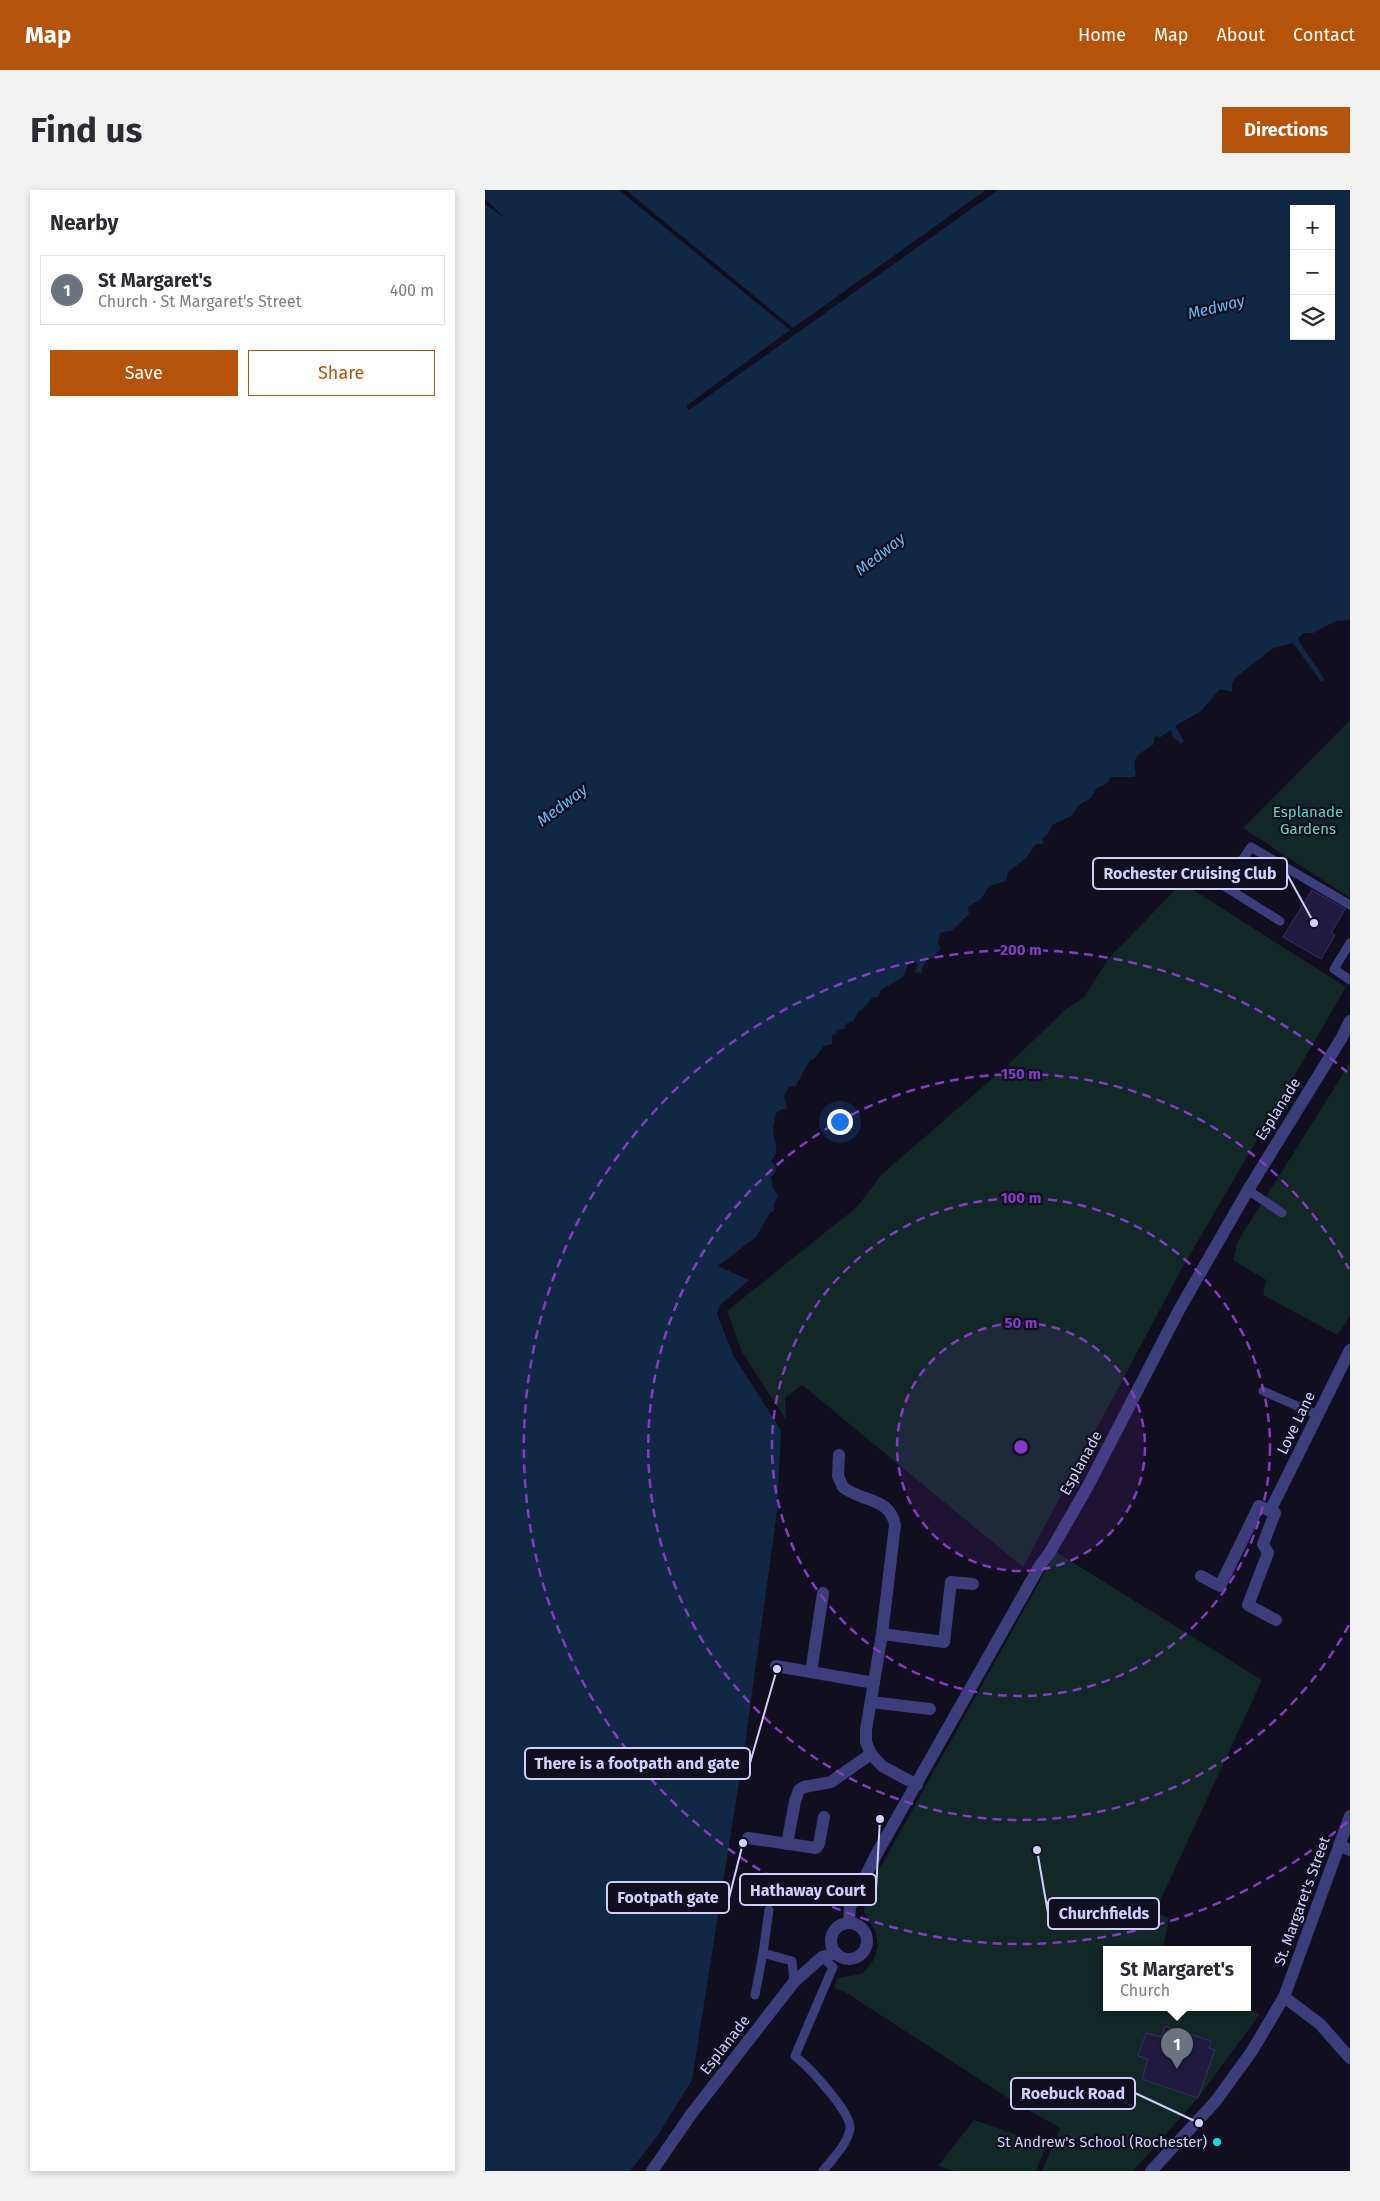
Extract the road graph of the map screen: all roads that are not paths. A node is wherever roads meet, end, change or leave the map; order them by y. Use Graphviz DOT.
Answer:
graph roads {
  1 [pos="1350,905"];
  2 [pos="1280,921"];
  3 [pos="1350,943"];
  4 [pos="1350,980"];
  5 [pos="1350,1021"];
  6 [pos="1247,1190"];
  7 [pos="1282,1213"];
  8 [pos="1350,1350"];
  9 [pos="1263,1391"];
  10 [pos="1318,1415"];
  11 [pos="839,1455"];
  12 [pos="1270,1511"];
  13 [pos="1201,1576"];
  14 [pos="973,1584"];
  15 [pos="823,1593"];
  16 [pos="1276,1620"];
  17 [pos="882,1634"];
  18 [pos="776,1666"];
  19 [pos="811,1672"];
  20 [pos="874,1683"];
  21 [pos="871,1702"];
  22 [pos="929,1709"];
  23 [pos="871,1754"];
  24 [pos="917,1785"];
  25 [pos="1350,1816"];
  26 [pos="824,1817"];
  27 [pos="748,1838"];
  28 [pos="787,1844"];
  29 [pos="1345,1848"];
  30 [pos="769,1910"];
  31 [pos="849,1923"];
  32 [pos="836,1953"];
  33 [pos="763,1954"];
  34 [pos="822,1957"];
  35 [pos="794,1982"];
  36 [pos="755,1995"];
  37 [pos="1284,1997"];
  38 [pos="1350,2058"];
  39 [pos="651,2171"];
  40 [pos="823,2171"];
  41 [pos="1151,2171"];
  1 -- 2 [label="lane"];
  3 -- 4 [label="lane"];
  5 -- 6 [label="street, Esplanade"];
  6 -- 7 [label="lane"];
  6 -- 24 [label="street, Esplanade"];
  8 -- 10 [label="street, Love Lane"];
  9 -- 10 [label="lane"];
  10 -- 12 [label="street, Love Lane"];
  11 -- 17 [label="street"];
  12 -- 13 [label="street"];
  12 -- 16 [label="street, Love Lane"];
  14 -- 17 [label="street"];
  15 -- 19 [label="street"];
  17 -- 20 [label="street"];
  18 -- 19 [label="street"];
  19 -- 20 [label="street"];
  20 -- 21 [label="street"];
  21 -- 22 [label="street"];
  21 -- 23 [label="street"];
  23 -- 24 [label="street"];
  23 -- 28 [label="street"];
  24 -- 31 [label="street, Esplanade"];
  25 -- 29 [label="street, St. Margaret's Street"];
  26 -- 28 [label="street"];
  27 -- 28 [label="street"];
  29 -- 37 [label="street, St. Margaret's Street"];
  30 -- 33 [label="lane"];
  31 -- 32 [label="street"];
  31 -- 32 [label="street, Esplanade"];
  32 -- 34 [label="street, Esplanade"];
  33 -- 35 [label="lane"];
  33 -- 36 [label="lane"];
  34 -- 35 [label="street, Esplanade"];
  34 -- 40 [label="lane"];
  35 -- 39 [label="street, Esplanade"];
  37 -- 38 [label="street"];
  37 -- 41 [label="street, St. Margaret's Street"];
}
